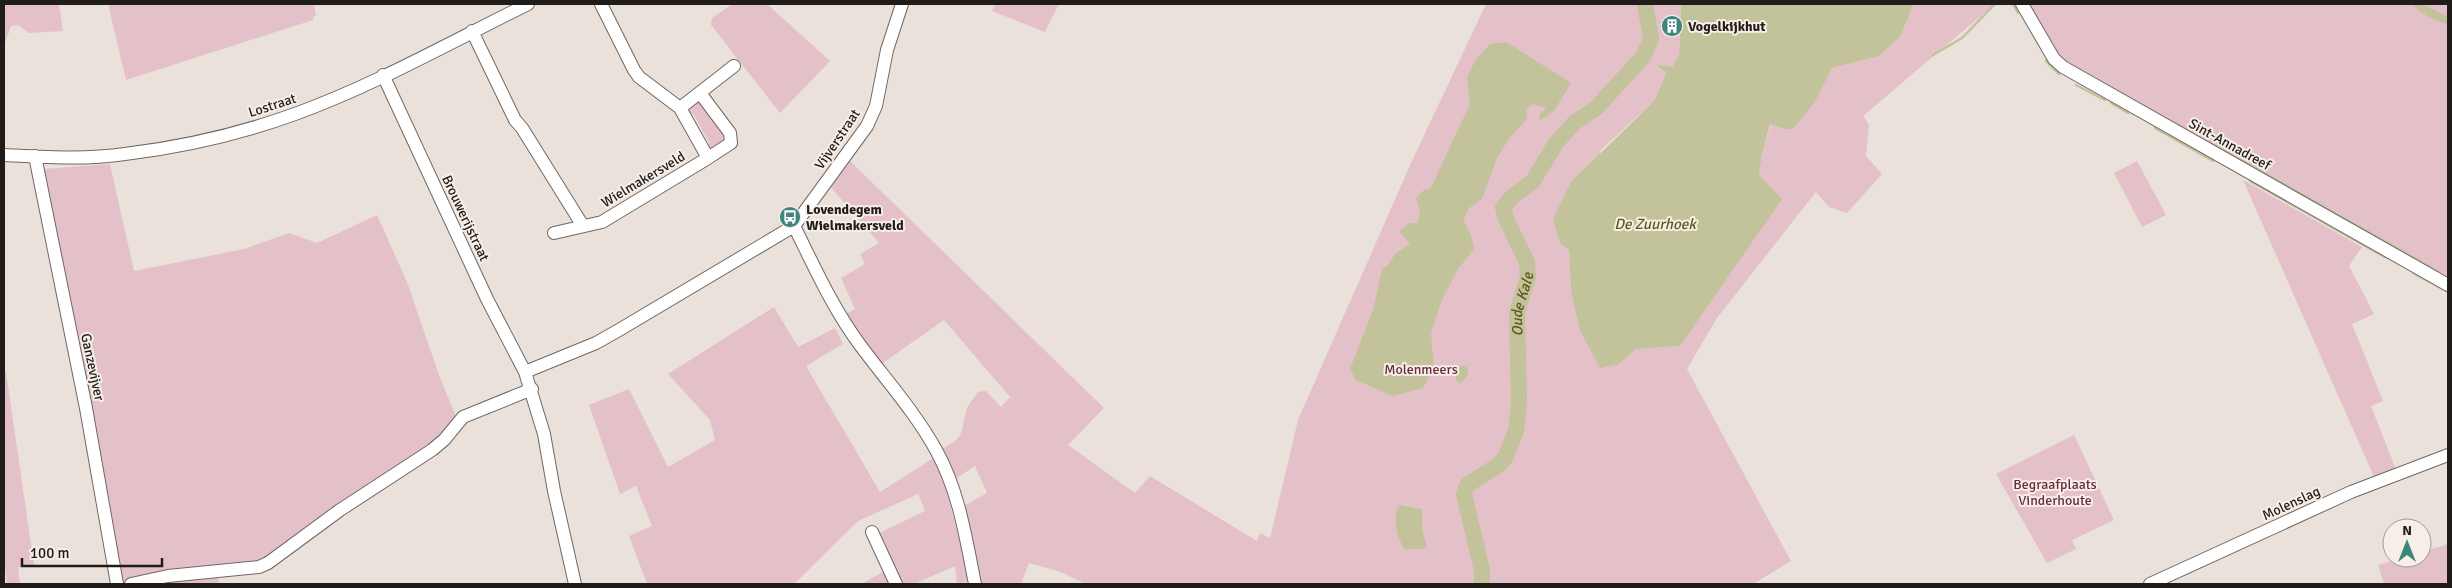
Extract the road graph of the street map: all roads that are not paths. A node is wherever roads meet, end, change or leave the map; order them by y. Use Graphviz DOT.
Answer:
graph roads {
  1 [pos="528,4"];
  2 [pos="601,4"];
  3 [pos="902,4"];
  4 [pos="2022,4"];
  5 [pos="472,31"];
  6 [pos="734,66"];
  7 [pos="383,75"];
  8 [pos="700,93"];
  9 [pos="680,108"];
  10 [pos="4,155"];
  11 [pos="35,156"];
  12 [pos="708,158"];
  13 [pos="582,226"];
  14 [pos="794,226"];
  15 [pos="554,233"];
  16 [pos="2448,285"];
  17 [pos="525,372"];
  18 [pos="532,390"];
  19 [pos="2448,455"];
  20 [pos="872,532"];
  21 [pos="117,584"];
  22 [pos="131,584"];
  23 [pos="575,584"];
  24 [pos="896,584"];
  25 [pos="974,584"];
  26 [pos="2150,584"];
  1 -- 5 [label="street, Lostraat"];
  2 -- 9 [label="street, Wielmakersveld"];
  3 -- 14 [label="street, Vijverstraat"];
  4 -- 16 [label="street, Sint-Annadreef"];
  5 -- 7 [label="street, Lostraat"];
  5 -- 13 [label="street"];
  6 -- 8 [label="street"];
  7 -- 11 [label="street, Lostraat"];
  7 -- 17 [label="street, Brouwerijstraat"];
  8 -- 9 [label="street"];
  8 -- 12 [label="street"];
  9 -- 12 [label="street, Wielmakersveld"];
  10 -- 11 [label="street, Lostraat"];
  11 -- 21 [label="street, Ganzevijver"];
  12 -- 13 [label="street, Wielmakersveld"];
  13 -- 15 [label="street, Wielmakersveld"];
  14 -- 17 [label="street"];
  14 -- 25 [label="street"];
  17 -- 18 [label="street, Brouwerijstraat"];
  18 -- 22 [label="street"];
  18 -- 23 [label="street, Brouwerijstraat"];
  19 -- 26 [label="street, Molenslag"];
  20 -- 24 [label="street"];
}
